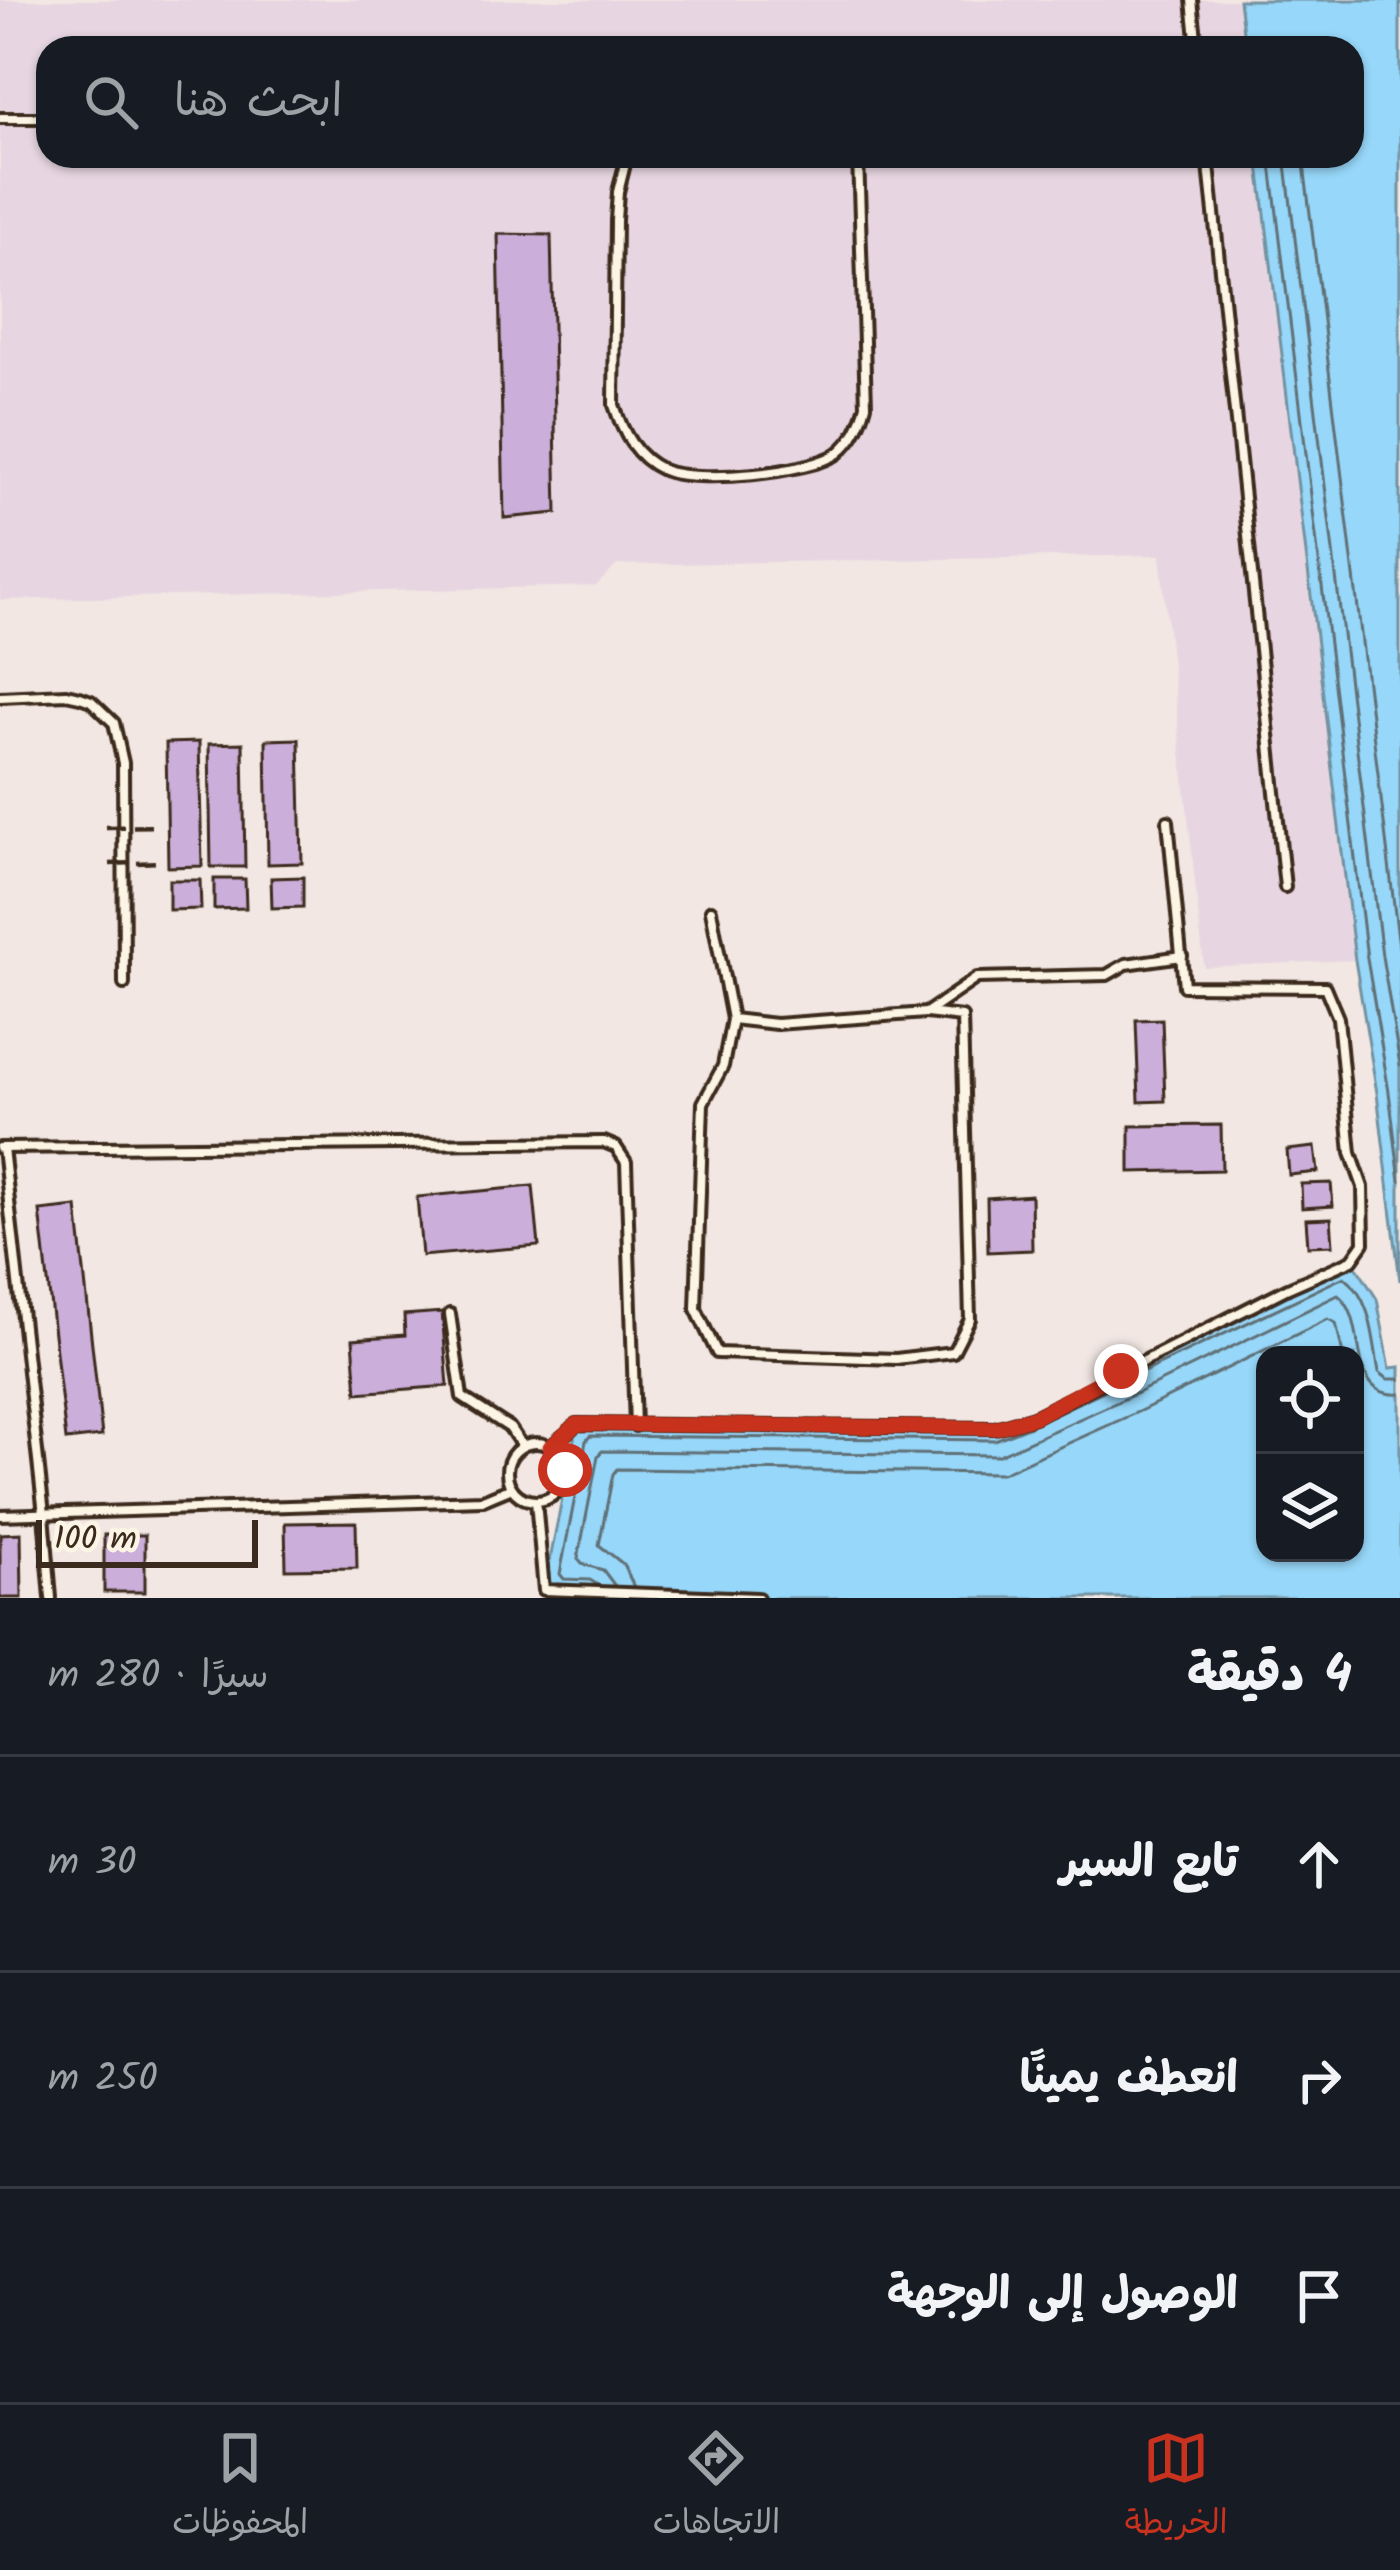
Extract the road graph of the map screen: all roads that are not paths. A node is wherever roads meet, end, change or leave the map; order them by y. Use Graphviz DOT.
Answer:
graph roads {
  1 [pos="1192,0"];
  2 [pos="1196,36"];
  3 [pos="0,118"];
  4 [pos="36,118"];
  5 [pos="624,168"];
  6 [pos="858,168"];
  7 [pos="1209,168"];
  8 [pos="0,697"];
  9 [pos="1168,821"];
  10 [pos="1285,887"];
  11 [pos="711,910"];
  12 [pos="1182,956"];
  13 [pos="124,984"];
  14 [pos="926,1013"];
  15 [pos="732,1019"];
  16 [pos="2,1148"];
  17 [pos="450,1314"];
  18 [pos="634,1426"];
  19 [pos="523,1446"];
  20 [pos="550,1447"];
  21 [pos="512,1488"];
  22 [pos="536,1501"];
  23 [pos="44,1514"];
  24 [pos="0,1515"];
  25 [pos="545,1594"];
  26 [pos="51,1598"];
  27 [pos="758,1598"];
  1 -- 2 [label="lane"];
  3 -- 4 [label="lane"];
  5 -- 6 [label="lane"];
  7 -- 10 [label="lane"];
  8 -- 13 [label="lane"];
  9 -- 12 [label="lane"];
  11 -- 15 [label="lane"];
  12 -- 14 [label="lane"];
  12 -- 18 [label="lane"];
  14 -- 15 [label="lane"];
  14 -- 15 [label="lane"];
  16 -- 18 [label="lane"];
  16 -- 23 [label="lane"];
  17 -- 19 [label="lane"];
  18 -- 20 [label="lane"];
  19 -- 20 [label="lane"];
  19 -- 21 [label="lane"];
  20 -- 22 [label="lane"];
  21 -- 22 [label="lane"];
  21 -- 23 [label="lane"];
  22 -- 25 [label="lane"];
  23 -- 24 [label="lane"];
  23 -- 26 [label="lane"];
  25 -- 27 [label="lane"];
}
